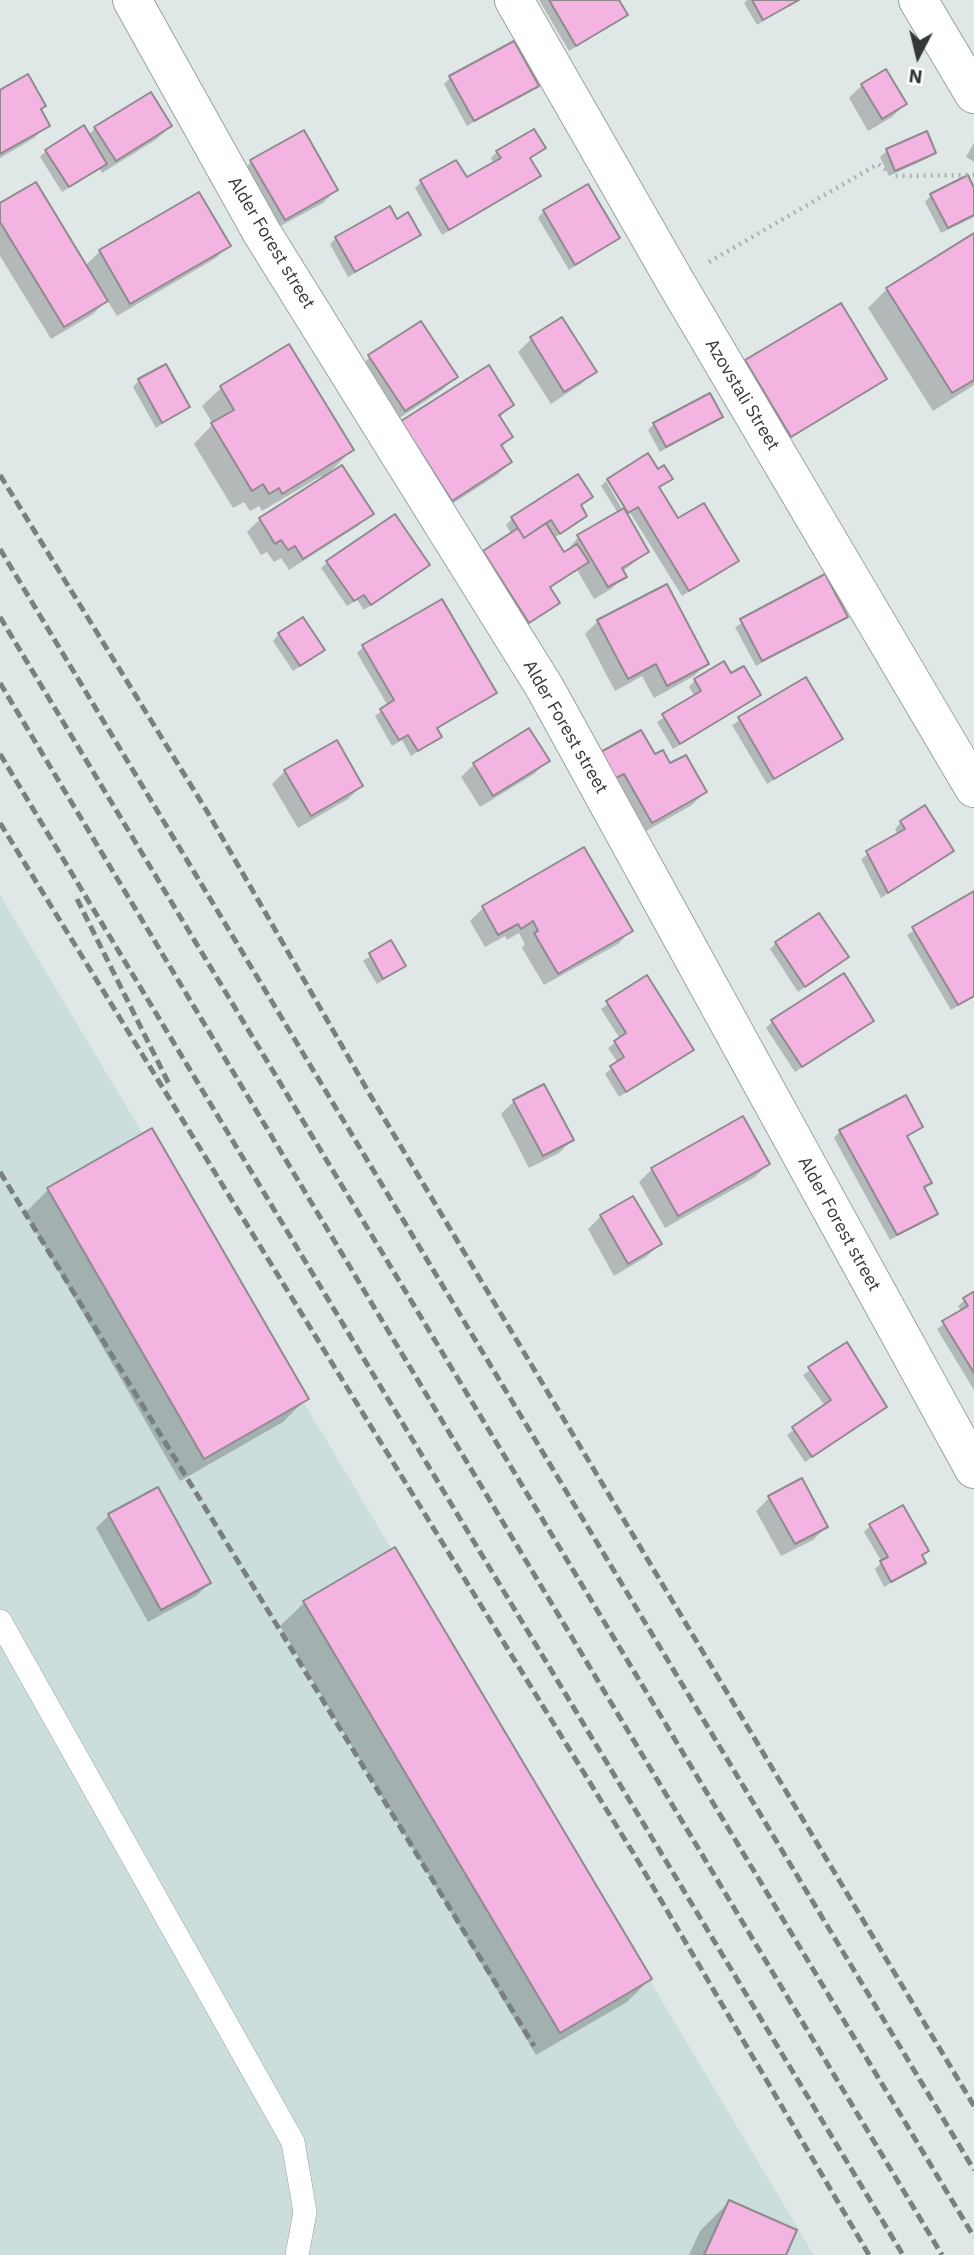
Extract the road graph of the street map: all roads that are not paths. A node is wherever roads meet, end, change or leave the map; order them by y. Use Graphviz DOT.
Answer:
graph roads {
  1 [pos="132,0"];
  2 [pos="514,0"];
  3 [pos="918,0"];
  4 [pos="974,94"];
  5 [pos="974,788"];
  6 [pos="974,1469"];
  7 [pos="0,1621"];
  8 [pos="297,2255"];
  1 -- 6 [label="street, Alder Forest street"];
  2 -- 5 [label="street, Azovstali Street"];
  3 -- 4 [label="street"];
  7 -- 8 [label="lane"];
}
